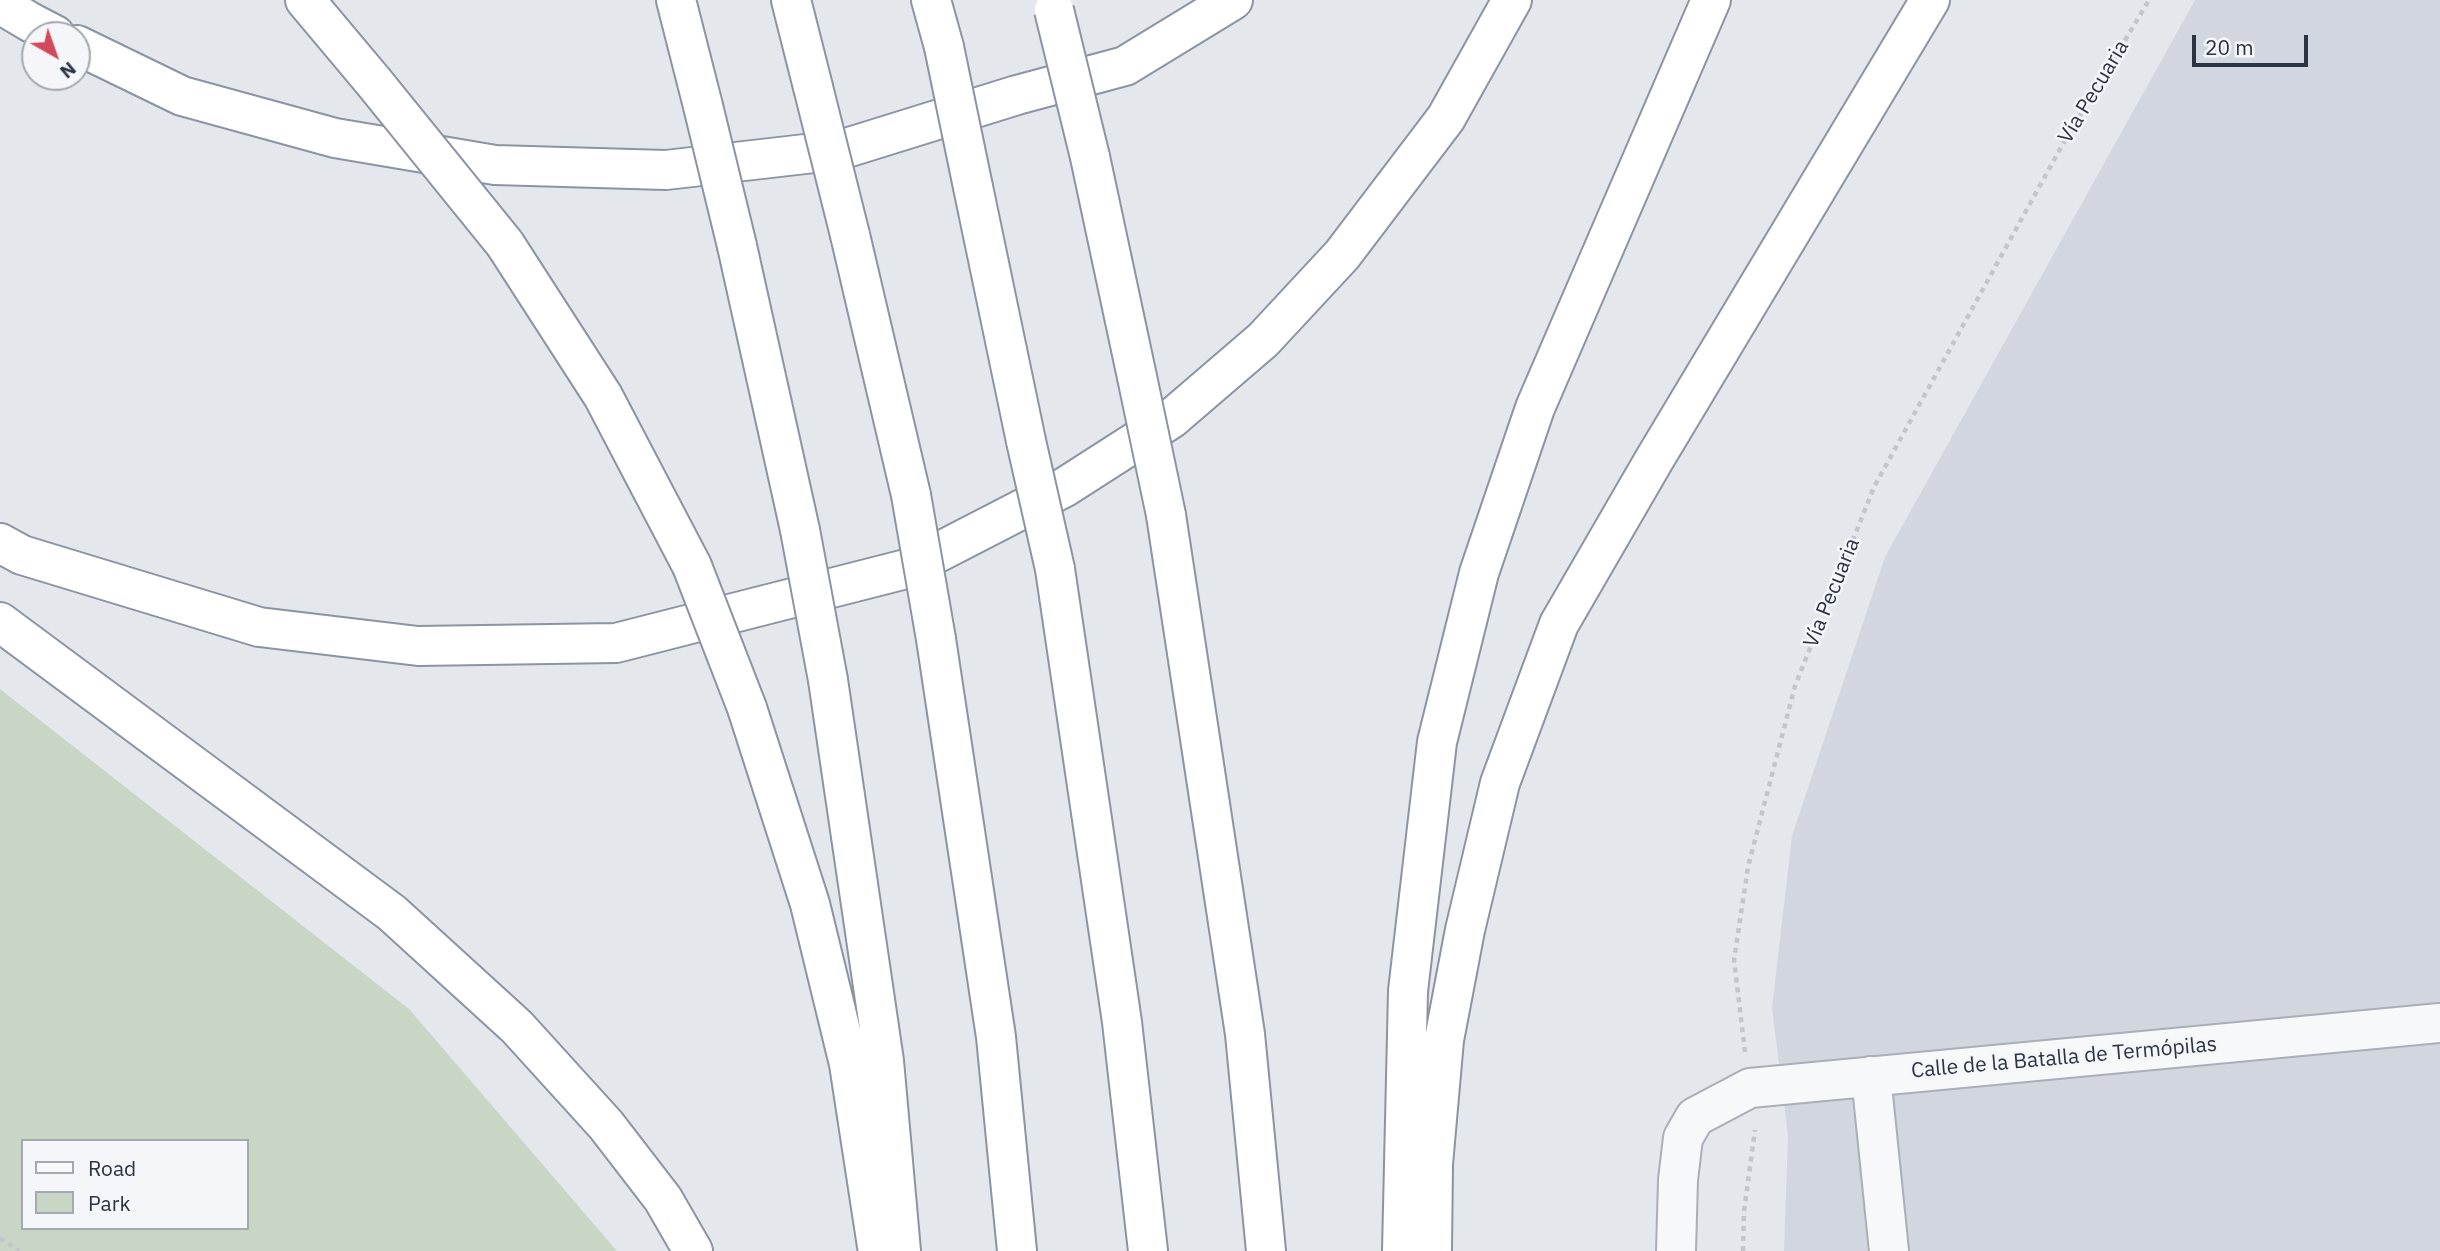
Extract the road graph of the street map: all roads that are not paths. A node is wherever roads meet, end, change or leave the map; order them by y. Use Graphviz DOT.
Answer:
graph roads {
  1 [pos="305,0"];
  2 [pos="676,0"];
  3 [pos="791,0"];
  4 [pos="931,0"];
  5 [pos="1233,0"];
  6 [pos="1512,0"];
  7 [pos="1712,0"];
  8 [pos="1930,0"];
  9 [pos="0,4"];
  10 [pos="1053,5"];
  11 [pos="28,21"];
  12 [pos="91,53"];
  13 [pos="0,543"];
  14 [pos="0,622"];
  15 [pos="2440,1023"];
  16 [pos="1871,1076"];
  17 [pos="693,1251"];
  18 [pos="878,1251"];
  19 [pos="901,1251"];
  20 [pos="1017,1251"];
  21 [pos="1148,1251"];
  22 [pos="1266,1251"];
  23 [pos="1402,1251"];
  24 [pos="1432,1251"];
  25 [pos="1676,1251"];
  26 [pos="1889,1251"];
  1 -- 18 [label="highway, bridge"];
  2 -- 19 [label="highway, bridge"];
  3 -- 20 [label="highway, bridge"];
  4 -- 21 [label="highway, bridge"];
  5 -- 12 [label="highway"];
  6 -- 13 [label="highway"];
  7 -- 23 [label="highway"];
  8 -- 24 [label="highway"];
  9 -- 11 [label="highway"];
  10 -- 22 [label="highway, bridge"];
  14 -- 17 [label="highway"];
  15 -- 16 [label="street, Calle de la Batalla de Termópilas"];
  16 -- 25 [label="street, Calle de la Batalla de Termópilas"];
  16 -- 26 [label="street"];
}
